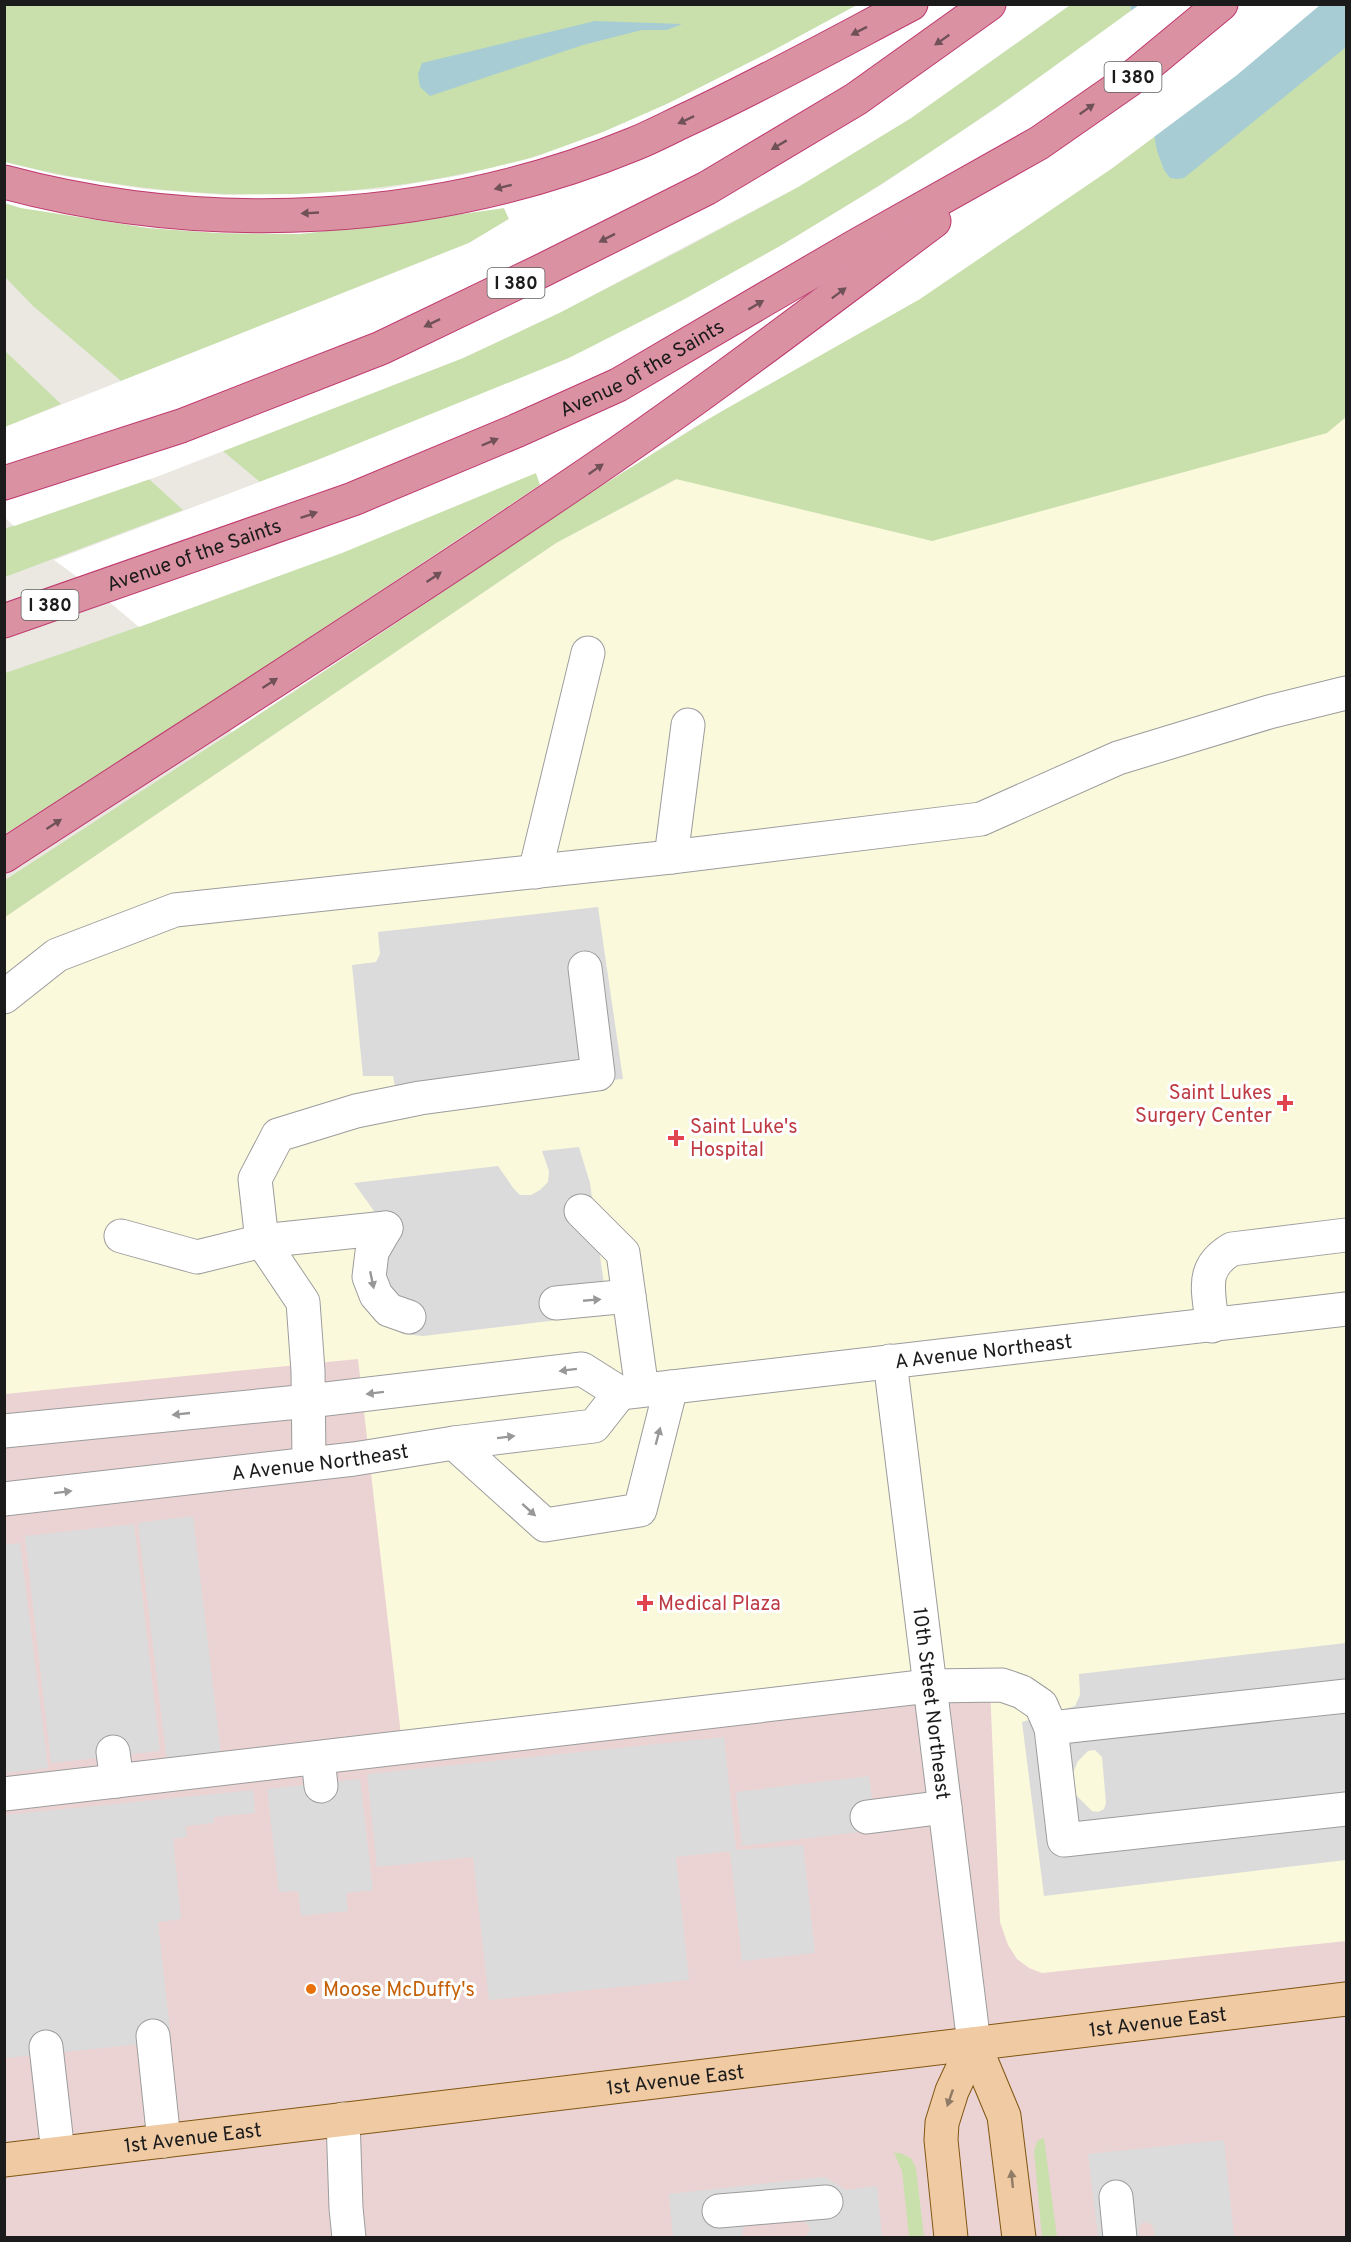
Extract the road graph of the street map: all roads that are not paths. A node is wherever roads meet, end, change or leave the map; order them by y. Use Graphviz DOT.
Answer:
graph roads {
  1 [pos="911,4"];
  2 [pos="989,4"];
  3 [pos="1221,4"];
  4 [pos="1039,143"];
  5 [pos="4,182"];
  6 [pos="4,483"];
  7 [pos="4,621"];
  8 [pos="588,653"];
  9 [pos="1347,693"];
  10 [pos="688,725"];
  11 [pos="4,856"];
  12 [pos="671,857"];
  13 [pos="535,872"];
  14 [pos="585,968"];
  15 [pos="4,997"];
  16 [pos="581,1211"];
  17 [pos="1347,1235"];
  18 [pos="121,1236"];
  19 [pos="262,1241"];
  20 [pos="629,1296"];
  21 [pos="556,1303"];
  22 [pos="1347,1309"];
  23 [pos="409,1317"];
  24 [pos="1212,1326"];
  25 [pos="890,1361"];
  26 [pos="644,1390"];
  27 [pos="309,1401"];
  28 [pos="4,1431"];
  29 [pos="454,1443"];
  30 [pos="309,1463"];
  31 [pos="4,1499"];
  32 [pos="929,1686"];
  33 [pos="1347,1696"];
  34 [pos="1051,1728"];
  35 [pos="16,1801"];
  36 [pos="945,1808"];
  37 [pos="1347,1809"];
  38 [pos="867,1816"];
  39 [pos="1347,1999"];
  40 [pos="153,2036"];
  41 [pos="974,2044"];
  42 [pos="46,2047"];
  43 [pos="343,2120"];
  44 [pos="164,2141"];
  45 [pos="58,2153"];
  46 [pos="4,2160"];
  47 [pos="1116,2197"];
  48 [pos="826,2202"];
  49 [pos="719,2211"];
  50 [pos="349,2238"];
  51 [pos="951,2238"];
  52 [pos="1019,2238"];
  53 [pos="1120,2238"];
  1 -- 5 [label="highway, one-way"];
  2 -- 6 [label="highway, I 380, one-way"];
  4 -- 3 [label="highway, Avenue of the Saints / I 380, one-way"];
  7 -- 4 [label="highway, Avenue of the Saints / I 380, one-way"];
  11 -- 4 [label="highway, one-way"];
  8 -- 13 [label="street"];
  9 -- 12 [label="street"];
  10 -- 12 [label="street"];
  12 -- 13 [label="street"];
  13 -- 15 [label="street"];
  14 -- 19 [label="street"];
  16 -- 20 [label="street"];
  17 -- 24 [label="street"];
  18 -- 19 [label="street"];
  19 -- 23 [label="street, one-way"];
  19 -- 27 [label="street"];
  21 -- 20 [label="street, one-way"];
  20 -- 26 [label="street"];
  22 -- 24 [label="street, A Avenue Northeast"];
  24 -- 25 [label="street, A Avenue Northeast"];
  25 -- 26 [label="street, A Avenue Northeast"];
  25 -- 32 [label="street, 10th Street Northeast"];
  26 -- 27 [label="street, one-way"];
  29 -- 26 [label="street, A Avenue Northeast, one-way"];
  29 -- 26 [label="street, one-way"];
  27 -- 28 [label="street, one-way"];
  27 -- 30 [label="street"];
  29 -- 30 [label="street, A Avenue Northeast"];
  31 -- 30 [label="street, A Avenue Northeast, one-way"];
  32 -- 34 [label="street"];
  32 -- 35 [label="street"];
  32 -- 36 [label="street, 10th Street Northeast"];
  33 -- 34 [label="street"];
  34 -- 37 [label="street"];
  36 -- 38 [label="street"];
  36 -- 41 [label="street, 10th Street Northeast"];
  39 -- 41 [label="main road, 1st Avenue East"];
  40 -- 44 [label="street"];
  41 -- 43 [label="main road, 1st Avenue East"];
  41 -- 51 [label="main road, one-way"];
  52 -- 41 [label="main road, one-way"];
  42 -- 45 [label="street"];
  43 -- 44 [label="main road, 1st Avenue East"];
  43 -- 50 [label="street"];
  44 -- 45 [label="main road, 1st Avenue East"];
  45 -- 46 [label="main road, 1st Avenue East"];
  47 -- 53 [label="street"];
  48 -- 49 [label="street"];
}
